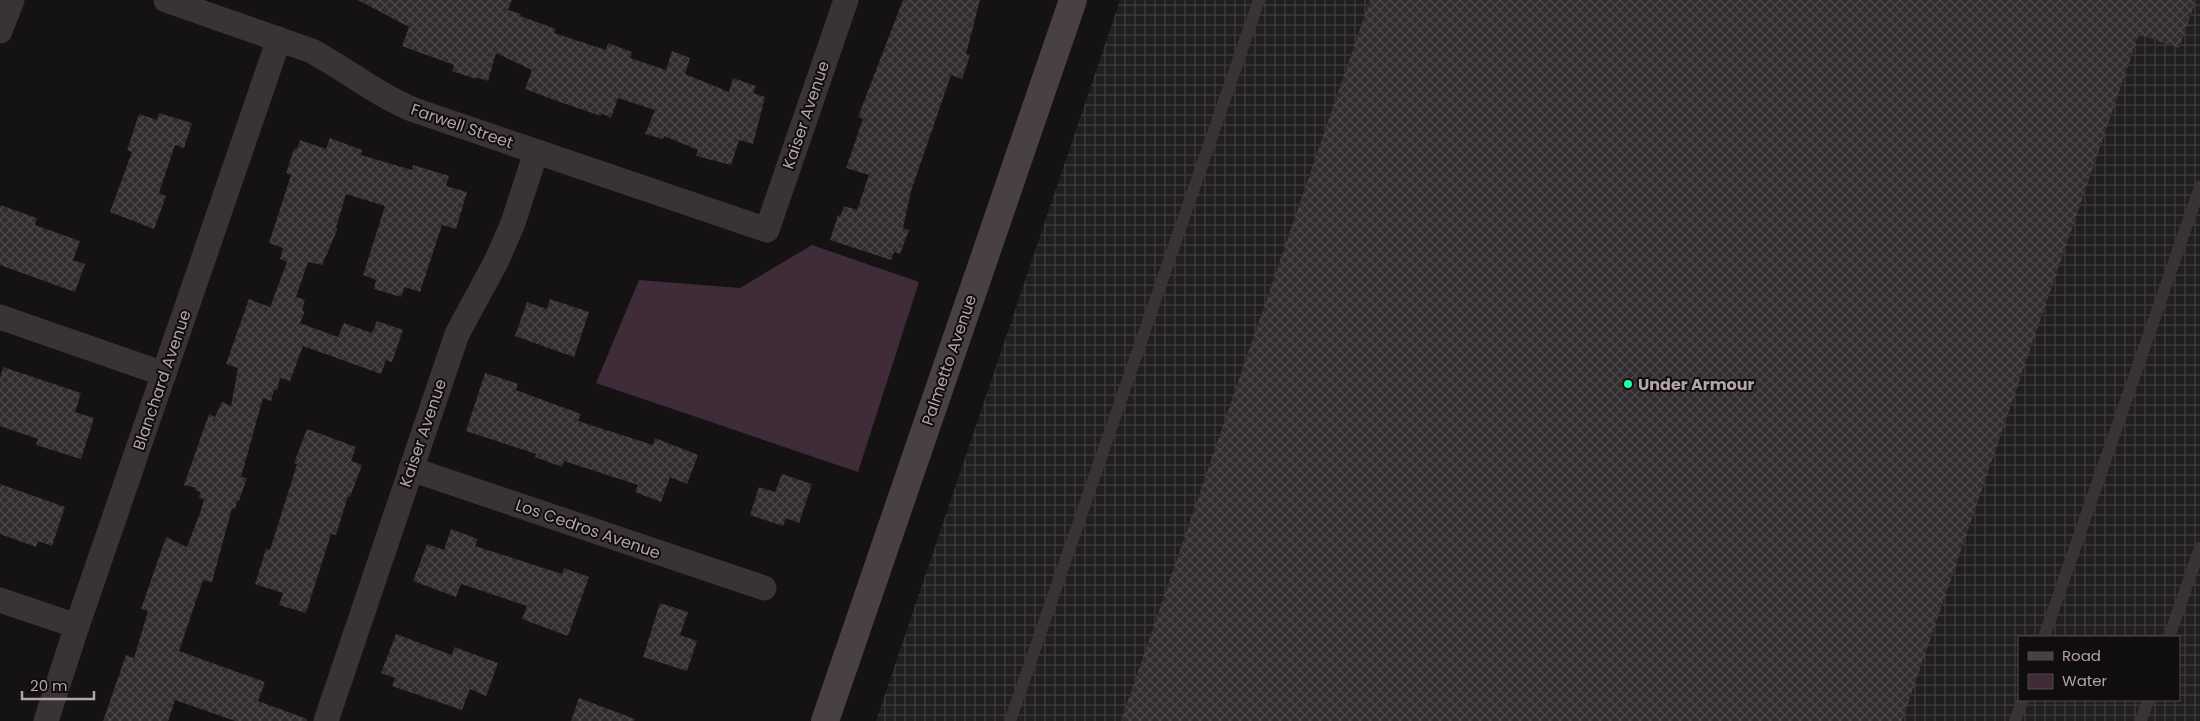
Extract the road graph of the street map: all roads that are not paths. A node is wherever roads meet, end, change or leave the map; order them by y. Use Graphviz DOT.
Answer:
graph roads {
  1 [pos="12,0"];
  2 [pos="166,0"];
  3 [pos="846,0"];
  4 [pos="1073,0"];
  5 [pos="1259,0"];
  6 [pos="0,31"];
  7 [pos="279,39"];
  8 [pos="536,152"];
  9 [pos="2200,187"];
  10 [pos="767,230"];
  11 [pos="0,317"];
  12 [pos="164,374"];
  13 [pos="411,469"];
  14 [pos="2200,548"];
  15 [pos="764,588"];
  16 [pos="0,600"];
  17 [pos="77,626"];
  18 [pos="2044,636"];
  19 [pos="2170,636"];
  20 [pos="2022,701"];
  21 [pos="2148,701"];
  22 [pos="329,720"];
  23 [pos="46,721"];
  24 [pos="825,721"];
  25 [pos="1010,721"];
  26 [pos="2015,721"];
  27 [pos="2141,721"];
  1 -- 6 [label="street"];
  2 -- 7 [label="street, Farwell Street"];
  3 -- 10 [label="street, Kaiser Avenue"];
  4 -- 24 [label="street, Palmetto Avenue"];
  5 -- 25 [label="lane"];
  7 -- 8 [label="street, Farwell Street"];
  7 -- 12 [label="street, Blanchard Avenue"];
  8 -- 10 [label="street, Farwell Street"];
  8 -- 13 [label="street, Kaiser Avenue"];
  9 -- 18 [label="lane"];
  11 -- 12 [label="street"];
  12 -- 17 [label="street, Blanchard Avenue"];
  13 -- 15 [label="street, Los Cedros Avenue"];
  13 -- 22 [label="street, Kaiser Avenue"];
  14 -- 19 [label="lane"];
  16 -- 17 [label="street"];
  17 -- 23 [label="street, Blanchard Avenue"];
  20 -- 26 [label="lane"];
  21 -- 27 [label="lane"];
}
